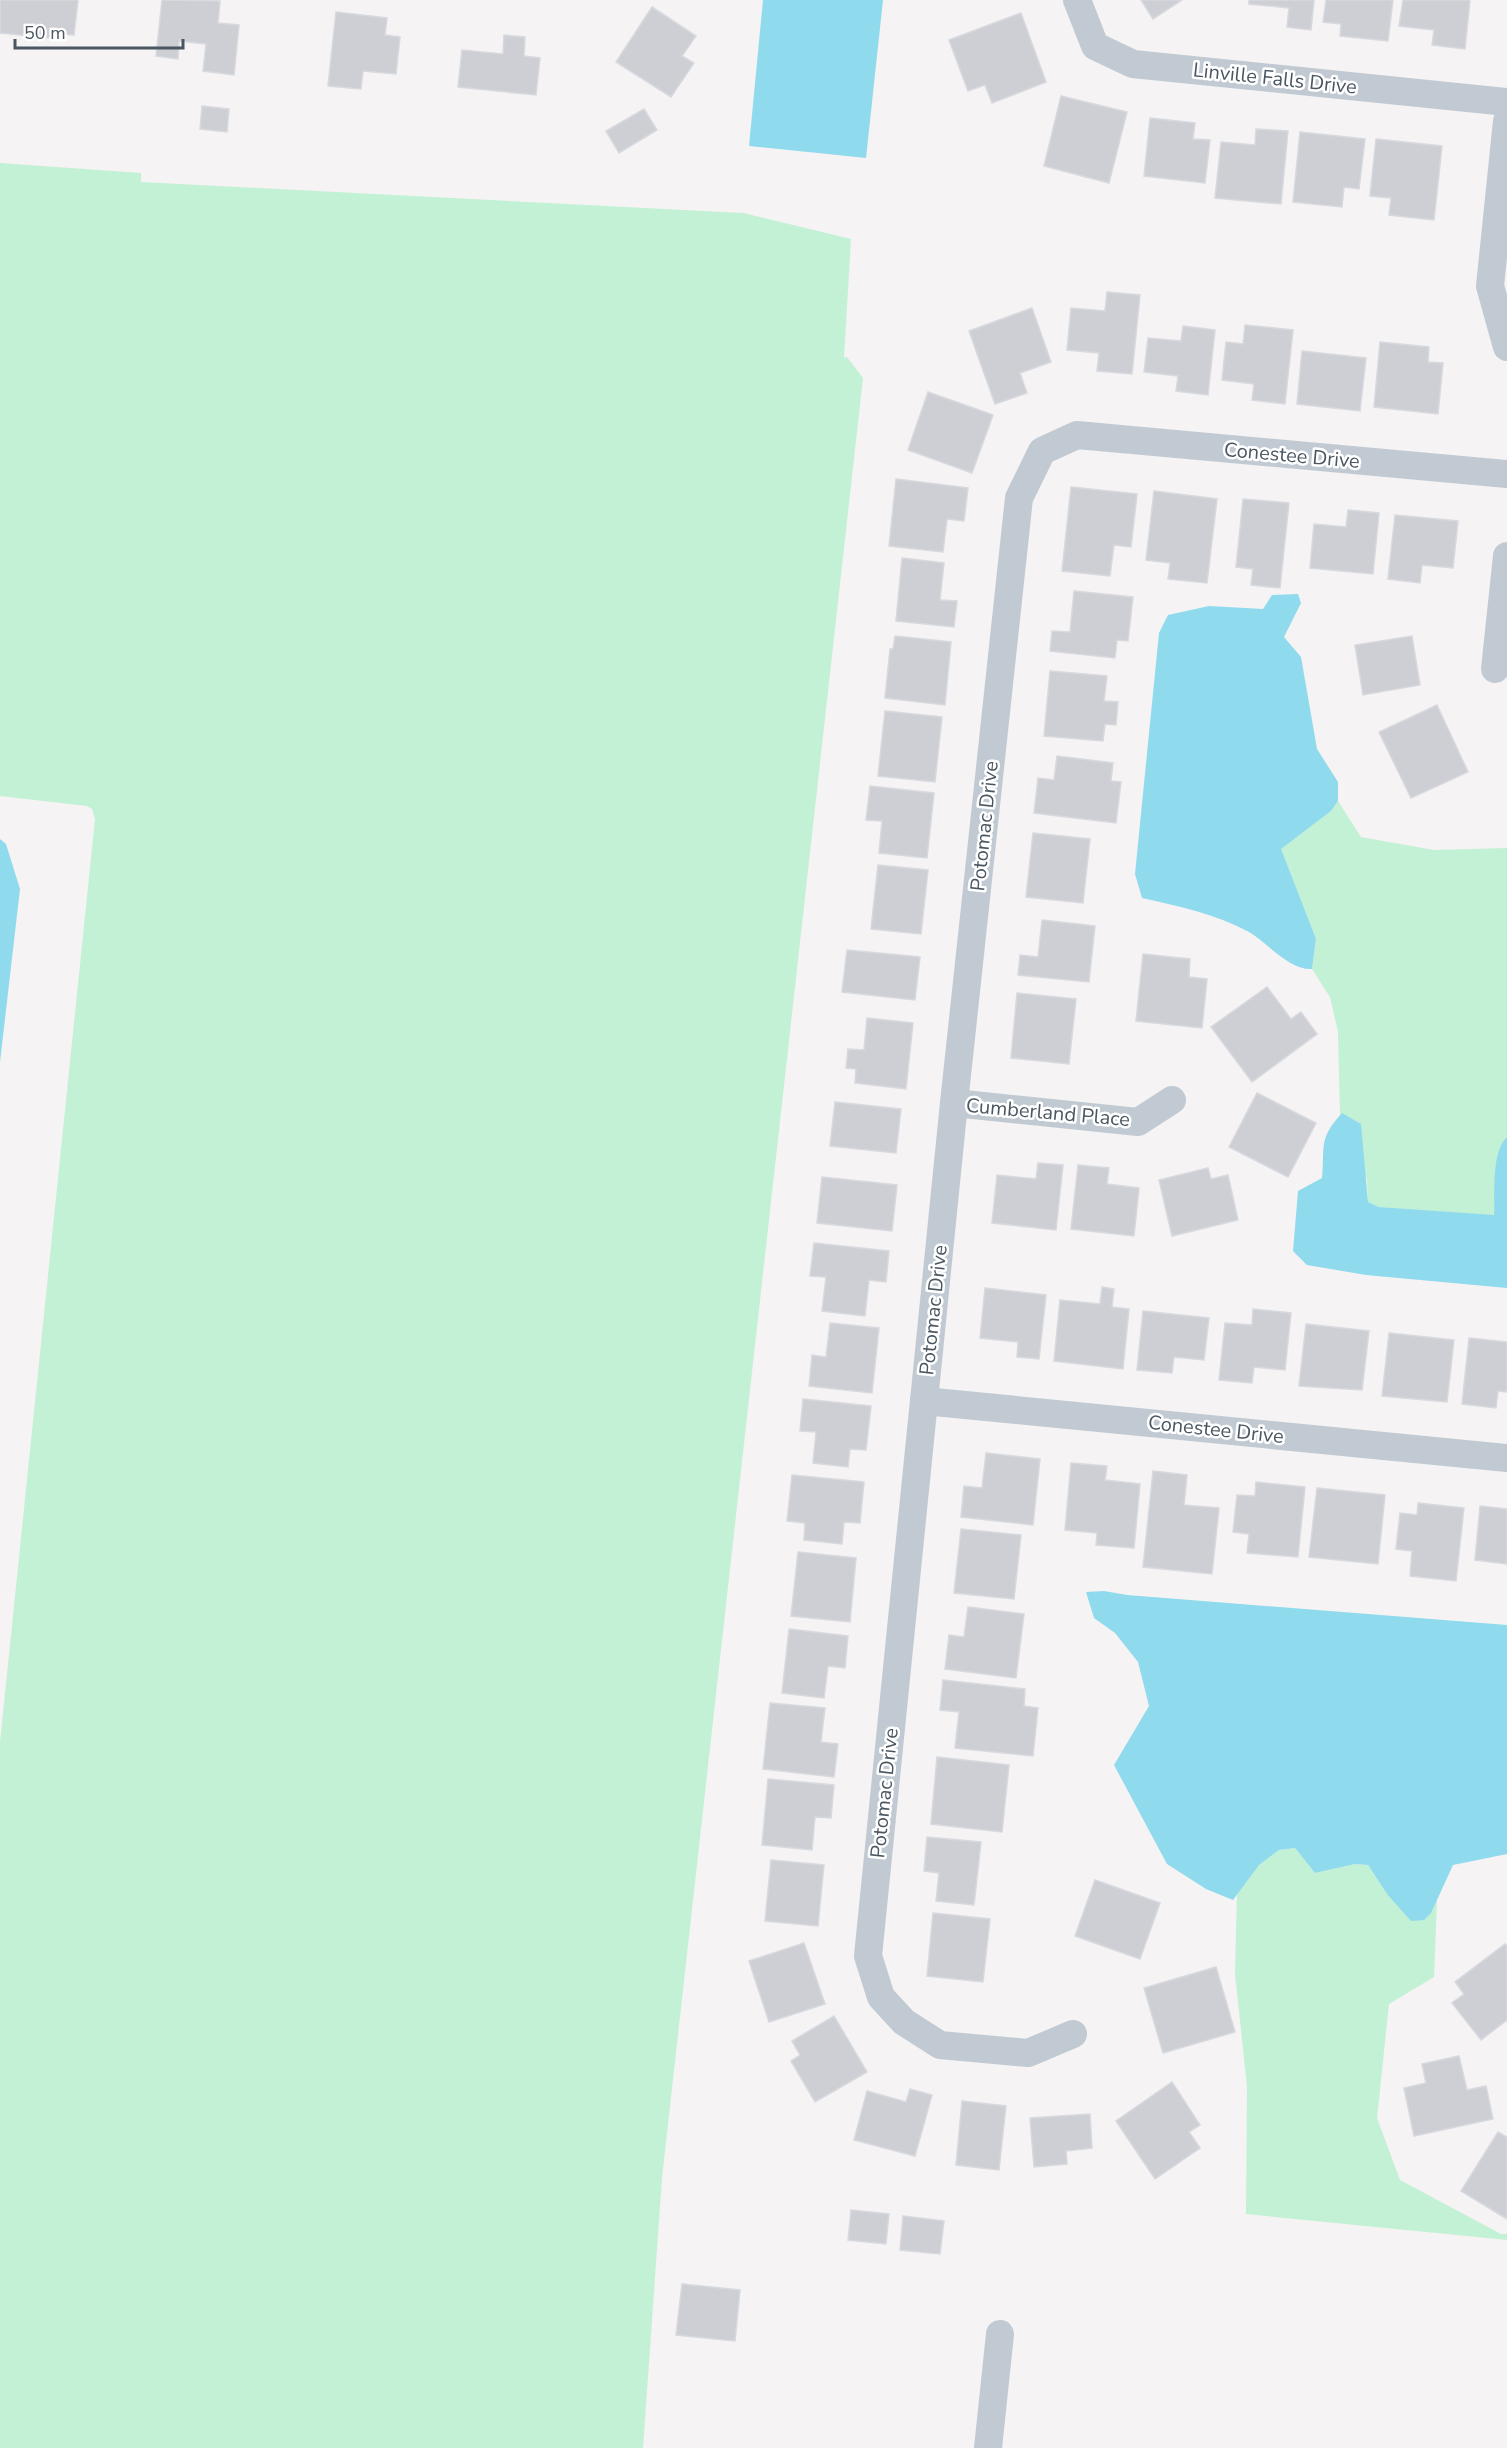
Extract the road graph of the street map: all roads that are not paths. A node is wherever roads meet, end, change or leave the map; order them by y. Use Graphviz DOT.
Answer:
graph roads {
  1 [pos="1077,0"];
  2 [pos="1507,102"];
  3 [pos="1507,122"];
  4 [pos="1507,347"];
  5 [pos="1077,435"];
  6 [pos="1507,474"];
  7 [pos="1507,556"];
  8 [pos="1495,669"];
  9 [pos="1172,1100"];
  10 [pos="954,1103"];
  11 [pos="924,1401"];
  12 [pos="1507,1458"];
  13 [pos="1073,2034"];
  14 [pos="1000,2334"];
  15 [pos="988,2448"];
  1 -- 2 [label="street, Linville Falls Drive"];
  3 -- 4 [label="street"];
  5 -- 6 [label="street, Conestee Drive"];
  5 -- 10 [label="street, Potomac Drive"];
  7 -- 8 [label="street"];
  9 -- 10 [label="street, Cumberland Place"];
  10 -- 11 [label="street, Potomac Drive"];
  11 -- 12 [label="street, Conestee Drive"];
  11 -- 13 [label="street, Potomac Drive"];
  14 -- 15 [label="street"];
}
